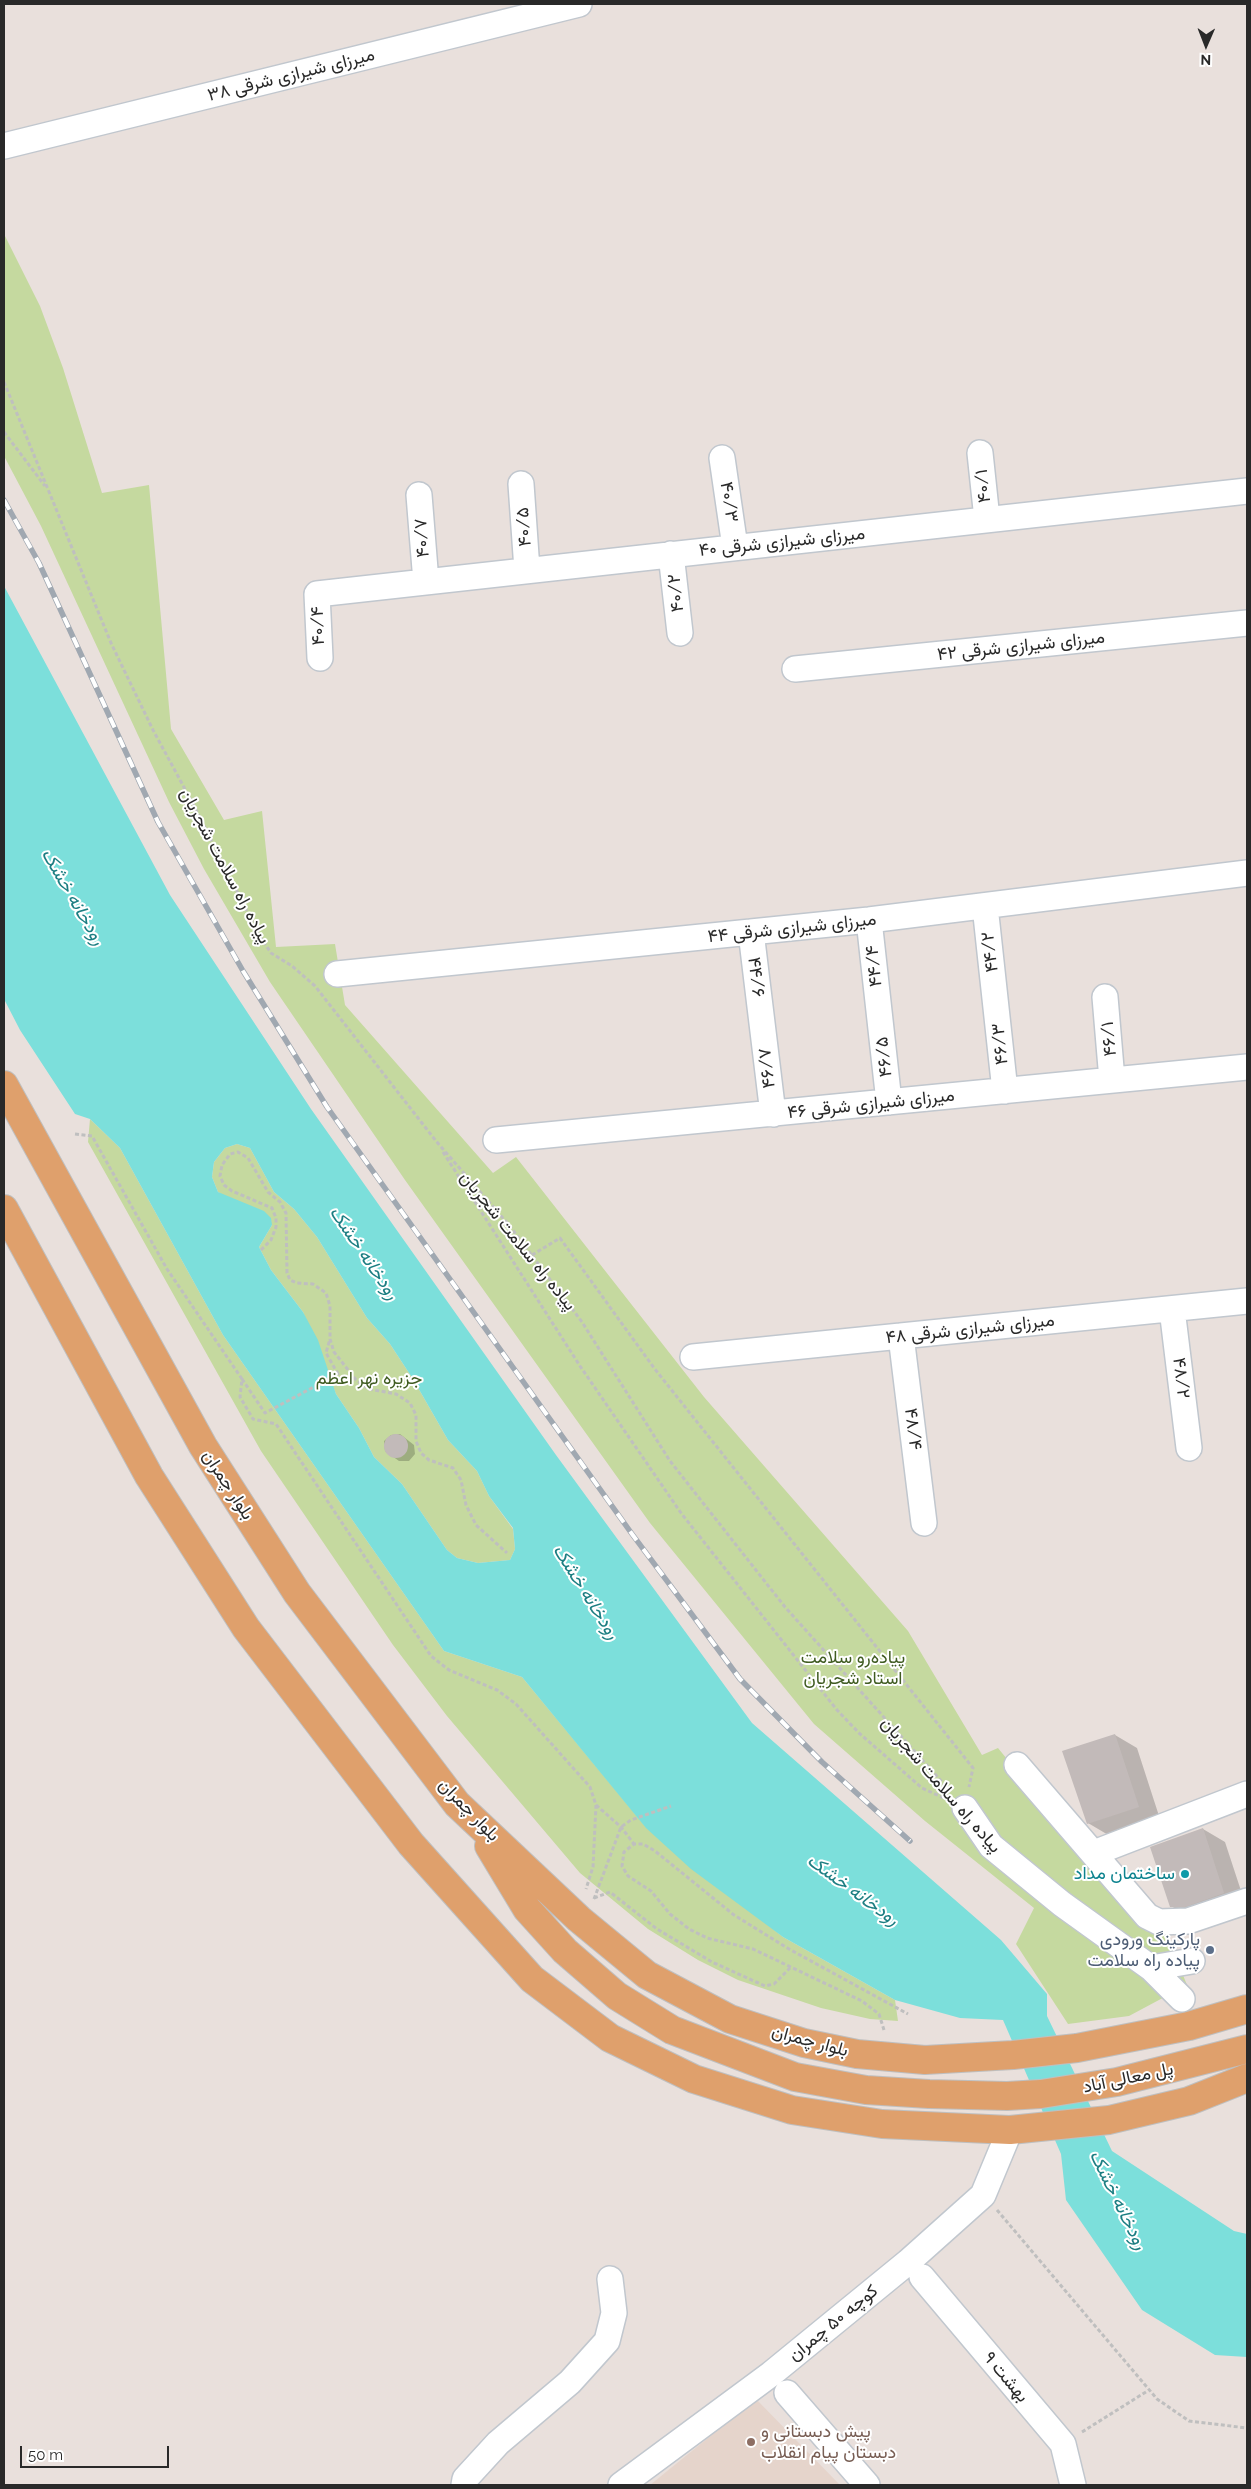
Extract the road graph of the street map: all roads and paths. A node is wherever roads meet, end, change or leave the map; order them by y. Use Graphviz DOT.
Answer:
graph roads {
  1 [pos="579,4"];
  2 [pos="4,146"];
  3 [pos="4,382"];
  4 [pos="4,432"];
  5 [pos="980,453"];
  6 [pos="722,458"];
  7 [pos="521,484"];
  8 [pos="46,488"];
  9 [pos="1247,491"];
  10 [pos="419,495"];
  11 [pos="987,519"];
  12 [pos="735,547"];
  13 [pos="671,554"];
  14 [pos="527,570"];
  15 [pos="426,582"];
  16 [pos="317,594"];
  17 [pos="1247,623"];
  18 [pos="680,633"];
  19 [pos="320,658"];
  20 [pos="795,668"];
  21 [pos="1247,873"];
  22 [pos="985,906"];
  23 [pos="869,920"];
  24 [pos="751,932"];
  25 [pos="337,974"];
  26 [pos="1105,997"];
  27 [pos="995,998"];
  28 [pos="879,1011"];
  29 [pos="762,1023"];
  30 [pos="1247,1067"];
  31 [pos="1112,1080"];
  32 [pos="4,1085"];
  33 [pos="1006,1091"];
  34 [pos="889,1102"];
  35 [pos="773,1114"];
  36 [pos="75,1134"];
  37 [pos="496,1140"];
  38 [pos="436,1141"];
  39 [pos="4,1209"];
  40 [pos="261,1250"];
  41 [pos="532,1255"];
  42 [pos="1247,1301"];
  43 [pos="1172,1309"];
  44 [pos="901,1336"];
  45 [pos="330,1339"];
  46 [pos="693,1357"];
  47 [pos="242,1379"];
  48 [pos="1190,1448"];
  49 [pos="924,1523"];
  50 [pos="507,1553"];
  51 [pos="1017,1765"];
  52 [pos="1247,1794"];
  53 [pos="596,1805"];
  54 [pos="671,1806"];
  55 [pos="965,1808"];
  56 [pos="470,1814"];
  57 [pos="621,1827"];
  58 [pos="634,1844"];
  59 [pos="1094,1853"];
  60 [pos="586,1889"];
  61 [pos="1247,1900"];
  62 [pos="587,1908"];
  63 [pos="1192,1961"];
  64 [pos="790,1968"];
  65 [pos="1151,1968"];
  66 [pos="1182,1999"];
  67 [pos="1247,2009"];
  68 [pos="908,2014"];
  69 [pos="884,2030"];
  70 [pos="1247,2049"];
  71 [pos="1247,2078"];
  72 [pos="1010,2130"];
  73 [pos="983,2195"];
  74 [pos="922,2277"];
  75 [pos="610,2279"];
  76 [pos="1149,2390"];
  77 [pos="787,2393"];
  78 [pos="1247,2428"];
  79 [pos="1063,2444"];
  80 [pos="464,2485"];
  81 [pos="621,2485"];
  82 [pos="867,2485"];
  83 [pos="1073,2485"];
  1 -- 2 [label="street, ۳۸ میرزای شیرازی شرقی"];
  3 -- 8 [label="path, پیاده راه سلامت شجریان"];
  4 -- 8 [label="path"];
  5 -- 11 [label="street, ۴۰/۱"];
  6 -- 12 [label="street, ۴۰/۳"];
  7 -- 14 [label="street, ۴۰/۵"];
  8 -- 38 [label="path, پیاده راه سلامت شجریان"];
  9 -- 11 [label="street, ۴۰ میرزای شیرازی شرقی"];
  10 -- 15 [label="street, ۴۰/۷"];
  11 -- 12 [label="street, ۴۰ میرزای شیرازی شرقی"];
  12 -- 13 [label="street, ۴۰ میرزای شیرازی شرقی"];
  13 -- 14 [label="street, ۴۰ میرزای شیرازی شرقی"];
  13 -- 18 [label="street, ۴۰/۲"];
  14 -- 15 [label="street, ۴۰ میرزای شیرازی شرقی"];
  15 -- 16 [label="street, ۴۰ میرزای شیرازی شرقی"];
  16 -- 19 [label="street, ۴۰/۴"];
  17 -- 20 [label="street, ۴۲ میرزای شیرازی شرقی"];
  21 -- 22 [label="street, ۴۴ میرزای شیرازی شرقی"];
  22 -- 23 [label="street, ۴۴ میرزای شیرازی شرقی"];
  22 -- 27 [label="street, ۴۴/۲"];
  23 -- 24 [label="street, ۴۴ میرزای شیرازی شرقی"];
  23 -- 28 [label="street, ۴۴/۴"];
  24 -- 25 [label="street, ۴۴ میرزای شیرازی شرقی"];
  24 -- 29 [label="street, ۴۴/۶"];
  26 -- 31 [label="street, ۴۶/۱"];
  27 -- 33 [label="street, ۴۶/۳"];
  28 -- 34 [label="street, ۴۶/۵"];
  29 -- 35 [label="street, ۴۶/۷"];
  30 -- 31 [label="street, ۴۶ میرزای شیرازی شرقی"];
  31 -- 33 [label="street, ۴۶ میرزای شیرازی شرقی"];
  32 -- 56 [label="main road, بلوار چمران"];
  33 -- 34 [label="street, ۴۶ میرزای شیرازی شرقی"];
  34 -- 35 [label="street, ۴۶ میرزای شیرازی شرقی"];
  35 -- 37 [label="street, ۴۶ میرزای شیرازی شرقی"];
  36 -- 47 [label="path"];
  38 -- 41 [label="path, پیاده راه سلامت شجریان"];
  38 -- 55 [label="path"];
  39 -- 72 [label="main road"];
  40 -- 45 [label="path"];
  41 -- 55 [label="path, پیاده راه سلامت شجریان"];
  41 -- 55 [label="path"];
  42 -- 43 [label="street, ۴۸ میرزای شیرازی شرقی"];
  43 -- 44 [label="street, ۴۸ میرزای شیرازی شرقی"];
  43 -- 48 [label="street, ۴۸/۲"];
  44 -- 46 [label="street, ۴۸ میرزای شیرازی شرقی"];
  44 -- 49 [label="street, ۴۸/۴"];
  45 -- 47 [label="path"];
  45 -- 50 [label="path"];
  47 -- 53 [label="path"];
  51 -- 59 [label="street"];
  52 -- 59 [label="street"];
  53 -- 57 [label="path"];
  53 -- 60 [label="path"];
  54 -- 57 [label="path"];
  55 -- 65 [label="street, پیاده راه سلامت شجریان"];
  56 -- 62 [label="main road, بلوار چمران"];
  56 -- 70 [label="main road, پل معالی آباد"];
  57 -- 58 [label="path"];
  57 -- 62 [label="path"];
  58 -- 64 [label="path"];
  58 -- 68 [label="path"];
  59 -- 61 [label="street"];
  62 -- 64 [label="path"];
  62 -- 67 [label="main road, بلوار چمران"];
  63 -- 65 [label="street"];
  64 -- 69 [label="path"];
  65 -- 66 [label="street, پیاده راه سلامت شجریان"];
  71 -- 72 [label="main road"];
  72 -- 73 [label="street, کوچه ۵۰ چمران"];
  73 -- 76 [label="path"];
  73 -- 81 [label="street, کوچه ۵۰ چمران"];
  74 -- 79 [label="street, ۹ بهشت"];
  75 -- 80 [label="street"];
  76 -- 78 [label="path"];
  76 -- 79 [label="path"];
  77 -- 82 [label="street"];
  79 -- 83 [label="street, ۹ بهشت"];
}
